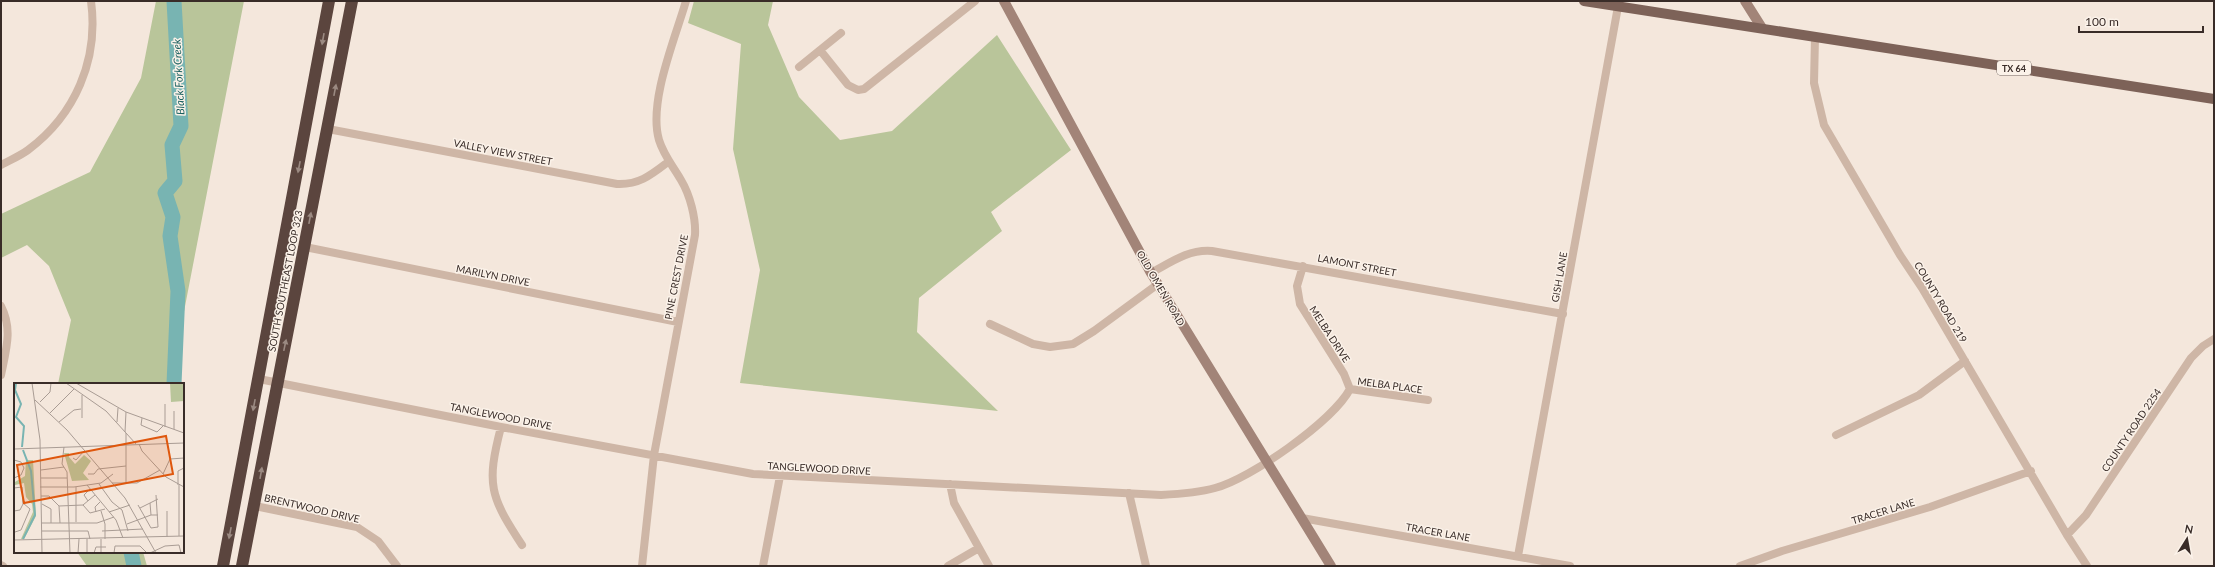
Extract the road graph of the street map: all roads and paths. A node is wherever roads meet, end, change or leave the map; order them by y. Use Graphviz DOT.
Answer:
graph roads {
  1 [pos="91,1"];
  2 [pos="329,1"];
  3 [pos="352,1"];
  4 [pos="686,1"];
  5 [pos="975,1"];
  6 [pos="1004,1"];
  7 [pos="1584,1"];
  8 [pos="1745,1"];
  9 [pos="1618,4"];
  10 [pos="1762,28"];
  11 [pos="841,32"];
  12 [pos="1815,37"];
  13 [pos="820,50"];
  14 [pos="799,67"];
  15 [pos="315,83"];
  16 [pos="2214,99"];
  17 [pos="328,129"];
  18 [pos="668,162"];
  19 [pos="1,165"];
  20 [pos="305,247"];
  21 [pos="1303,266"];
  22 [pos="1151,273"];
  23 [pos="1158,284"];
  24 [pos="1,306"];
  25 [pos="1563,314"];
  26 [pos="678,322"];
  27 [pos="990,324"];
  28 [pos="2214,339"];
  29 [pos="1965,361"];
  30 [pos="1,375"];
  31 [pos="259,379"];
  32 [pos="277,383"];
  33 [pos="1350,389"];
  34 [pos="1428,400"];
  35 [pos="501,427"];
  36 [pos="1836,435"];
  37 [pos="654,455"];
  38 [pos="1267,464"];
  39 [pos="2031,471"];
  40 [pos="780,476"];
  41 [pos="950,484"];
  42 [pos="1129,493"];
  43 [pos="255,506"];
  44 [pos="1302,518"];
  45 [pos="2067,535"];
  46 [pos="522,545"];
  47 [pos="979,548"];
  48 [pos="1518,556"];
  49 [pos="223,566"];
  50 [pos="242,566"];
  51 [pos="397,566"];
  52 [pos="642,566"];
  53 [pos="763,566"];
  54 [pos="948,566"];
  55 [pos="989,566"];
  56 [pos="1146,566"];
  57 [pos="1331,566"];
  58 [pos="1570,566"];
  59 [pos="1740,566"];
  60 [pos="2087,566"];
  1 -- 19 [label="street"];
  2 -- 15 [label="highway, SOUTH SOUTHEAST LOOP 323, one-way"];
  17 -- 3 [label="highway, SOUTH SOUTHEAST LOOP 323, one-way"];
  4 -- 18 [label="street, PINE CREST DRIVE"];
  5 -- 13 [label="street"];
  6 -- 22 [label="street, OLD OMEN ROAD"];
  7 -- 9 [label="main road, TX 64"];
  8 -- 10 [label="street"];
  9 -- 10 [label="main road, TX 64"];
  9 -- 25 [label="street, GISH LANE"];
  10 -- 12 [label="main road, TX 64"];
  11 -- 13 [label="street"];
  12 -- 16 [label="main road, TX 64"];
  12 -- 29 [label="street, COUNTY ROAD 219"];
  13 -- 14 [label="street"];
  15 -- 17 [label="highway"];
  15 -- 31 [label="highway, SOUTH SOUTHEAST LOOP 323, one-way"];
  17 -- 18 [label="street, VALLEY VIEW STREET"];
  20 -- 17 [label="highway, SOUTH SOUTHEAST LOOP 323, one-way"];
  18 -- 26 [label="street, PINE CREST DRIVE"];
  20 -- 26 [label="street, MARILYN DRIVE"];
  32 -- 20 [label="highway, SOUTH SOUTHEAST LOOP 323, one-way"];
  21 -- 22 [label="street, LAMONT STREET"];
  21 -- 25 [label="street, LAMONT STREET"];
  21 -- 33 [label="street, MELBA DRIVE"];
  22 -- 23 [label="street, OLD OMEN ROAD"];
  23 -- 27 [label="street"];
  23 -- 38 [label="street, OLD OMEN ROAD"];
  24 -- 30 [label="street"];
  25 -- 48 [label="street, GISH LANE"];
  26 -- 37 [label="street, PINE CREST DRIVE"];
  28 -- 45 [label="street, COUNTY ROAD 2254"];
  29 -- 36 [label="street"];
  29 -- 39 [label="street, COUNTY ROAD 219"];
  31 -- 32 [label="street, TANGLEWOOD DRIVE"];
  31 -- 49 [label="highway, SOUTH SOUTHEAST LOOP 323, one-way"];
  32 -- 35 [label="street, TANGLEWOOD DRIVE"];
  43 -- 32 [label="highway, SOUTH SOUTHEAST LOOP 323, one-way"];
  33 -- 34 [label="street, MELBA PLACE"];
  33 -- 38 [label="street, TANGLEWOOD DRIVE"];
  35 -- 37 [label="street, TANGLEWOOD DRIVE"];
  35 -- 46 [label="street"];
  37 -- 40 [label="street, TANGLEWOOD DRIVE"];
  37 -- 52 [label="street, PINE CREST DRIVE"];
  38 -- 42 [label="street, TANGLEWOOD DRIVE"];
  38 -- 44 [label="street, OLD OMEN ROAD"];
  39 -- 45 [label="street, COUNTY ROAD 219"];
  39 -- 59 [label="street, TRACER LANE"];
  40 -- 41 [label="street, TANGLEWOOD DRIVE"];
  40 -- 53 [label="street"];
  41 -- 42 [label="street, TANGLEWOOD DRIVE"];
  41 -- 47 [label="street"];
  42 -- 56 [label="street"];
  43 -- 50 [label="highway, SOUTH SOUTHEAST LOOP 323"];
  43 -- 51 [label="street, BRENTWOOD DRIVE"];
  44 -- 48 [label="street, TRACER LANE"];
  44 -- 57 [label="street, OLD OMEN ROAD"];
  45 -- 60 [label="street, COUNTY ROAD 219"];
  47 -- 54 [label="street"];
  47 -- 55 [label="street"];
  48 -- 58 [label="street, TRACER LANE"];
}
